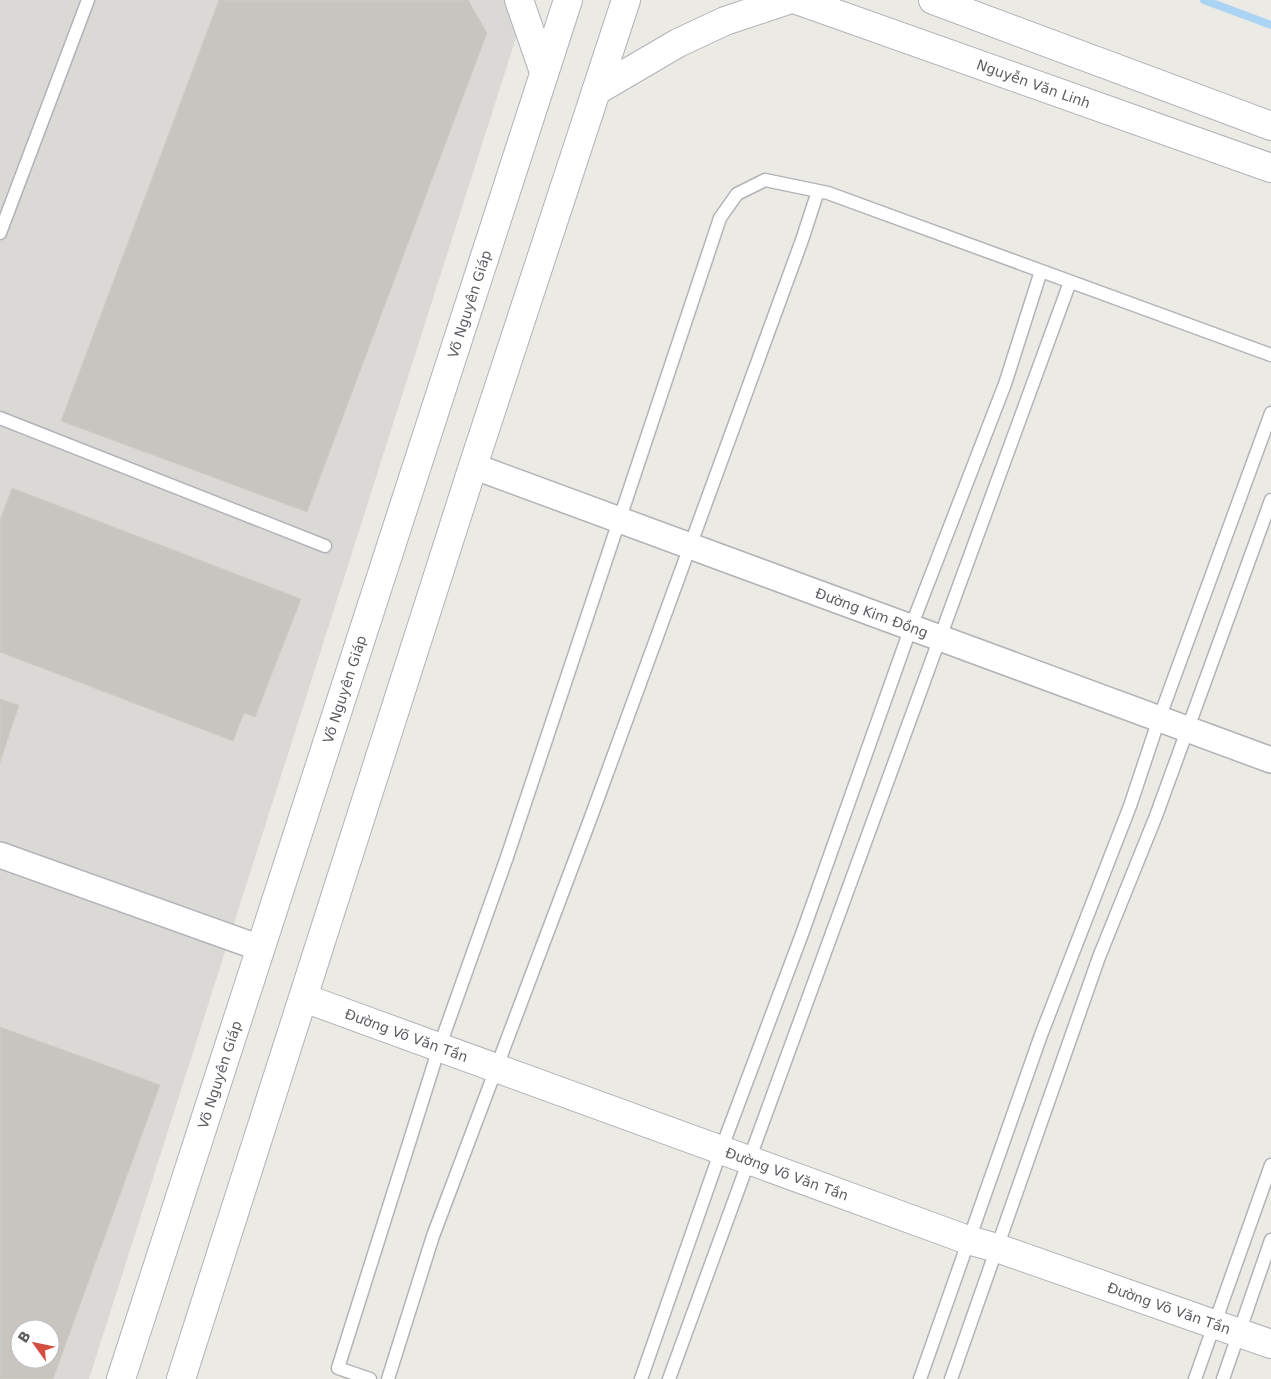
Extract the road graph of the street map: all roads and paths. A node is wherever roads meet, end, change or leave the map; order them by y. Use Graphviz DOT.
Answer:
graph roads {
  1 [pos="88,0"];
  2 [pos="519,0"];
  3 [pos="568,0"];
  4 [pos="626,0"];
  5 [pos="788,0"];
  6 [pos="797,0"];
  7 [pos="933,0"];
  8 [pos="544,72"];
  9 [pos="596,91"];
  10 [pos="1271,126"];
  11 [pos="1271,168"];
  12 [pos="818,191"];
  13 [pos="0,233"];
  14 [pos="1041,271"];
  15 [pos="1070,282"];
  16 [pos="1271,356"];
  17 [pos="1271,413"];
  18 [pos="0,418"];
  19 [pos="473,466"];
  20 [pos="1271,500"];
  21 [pos="621,521"];
  22 [pos="325,546"];
  23 [pos="690,546"];
  24 [pos="911,628"];
  25 [pos="939,638"];
  26 [pos="1159,719"];
  27 [pos="1186,729"];
  28 [pos="1271,760"];
  29 [pos="0,855"];
  30 [pos="260,948"];
  31 [pos="304,998"];
  32 [pos="439,1048"];
  33 [pos="494,1068"];
  34 [pos="721,1150"];
  35 [pos="750,1161"];
  36 [pos="1271,1165"];
  37 [pos="968,1240"];
  38 [pos="1271,1240"];
  39 [pos="997,1248"];
  40 [pos="1214,1324"];
  41 [pos="1240,1333"];
  42 [pos="1271,1344"];
  43 [pos="121,1379"];
  44 [pos="181,1379"];
  45 [pos="370,1379"];
  46 [pos="388,1379"];
  47 [pos="641,1379"];
  48 [pos="669,1379"];
  49 [pos="920,1379"];
  50 [pos="951,1379"];
  51 [pos="1194,1379"];
  52 [pos="1223,1379"];
  1 -- 13 [label="lane"];
  2 -- 8 [label="main road"];
  3 -- 8 [label="main road, Võ Nguyên Giáp"];
  4 -- 9 [label="main road"];
  5 -- 9 [label="main road"];
  6 -- 11 [label="main road, Nguyễn Văn Linh"];
  7 -- 10 [label="main road"];
  8 -- 30 [label="main road, Võ Nguyên Giáp"];
  9 -- 19 [label="main road"];
  12 -- 14 [label="lane"];
  12 -- 21 [label="lane"];
  12 -- 23 [label="lane"];
  14 -- 15 [label="lane"];
  14 -- 24 [label="lane"];
  15 -- 16 [label="lane"];
  15 -- 25 [label="lane"];
  17 -- 26 [label="lane"];
  18 -- 22 [label="lane"];
  19 -- 21 [label="street, Đường Kim Đồng"];
  19 -- 31 [label="main road"];
  20 -- 27 [label="lane"];
  21 -- 23 [label="street, Đường Kim Đồng"];
  21 -- 32 [label="lane"];
  23 -- 24 [label="street, Đường Kim Đồng"];
  23 -- 33 [label="lane"];
  24 -- 25 [label="street, Đường Kim Đồng"];
  24 -- 34 [label="lane"];
  25 -- 26 [label="street, Đường Kim Đồng"];
  25 -- 35 [label="lane"];
  26 -- 27 [label="street, Đường Kim Đồng"];
  26 -- 37 [label="lane"];
  27 -- 28 [label="street, Đường Kim Đồng"];
  27 -- 39 [label="lane"];
  29 -- 30 [label="street"];
  30 -- 43 [label="main road, Võ Nguyên Giáp"];
  31 -- 32 [label="main road, Đường Võ Văn Tần"];
  31 -- 44 [label="main road"];
  32 -- 33 [label="main road, Đường Võ Văn Tần"];
  32 -- 45 [label="lane"];
  33 -- 34 [label="main road, Đường Võ Văn Tần"];
  33 -- 46 [label="lane"];
  34 -- 35 [label="main road, Đường Võ Văn Tần"];
  34 -- 47 [label="lane"];
  35 -- 37 [label="main road, Đường Võ Văn Tần"];
  35 -- 48 [label="lane"];
  36 -- 40 [label="lane"];
  37 -- 39 [label="main road, Đường Võ Văn Tần"];
  37 -- 49 [label="lane"];
  38 -- 41 [label="lane"];
  39 -- 40 [label="main road, Đường Võ Văn Tần"];
  39 -- 50 [label="lane"];
  40 -- 41 [label="main road, Đường Võ Văn Tần"];
  40 -- 51 [label="lane"];
  41 -- 42 [label="main road, Đường Võ Văn Tần"];
  41 -- 52 [label="lane"];
}
